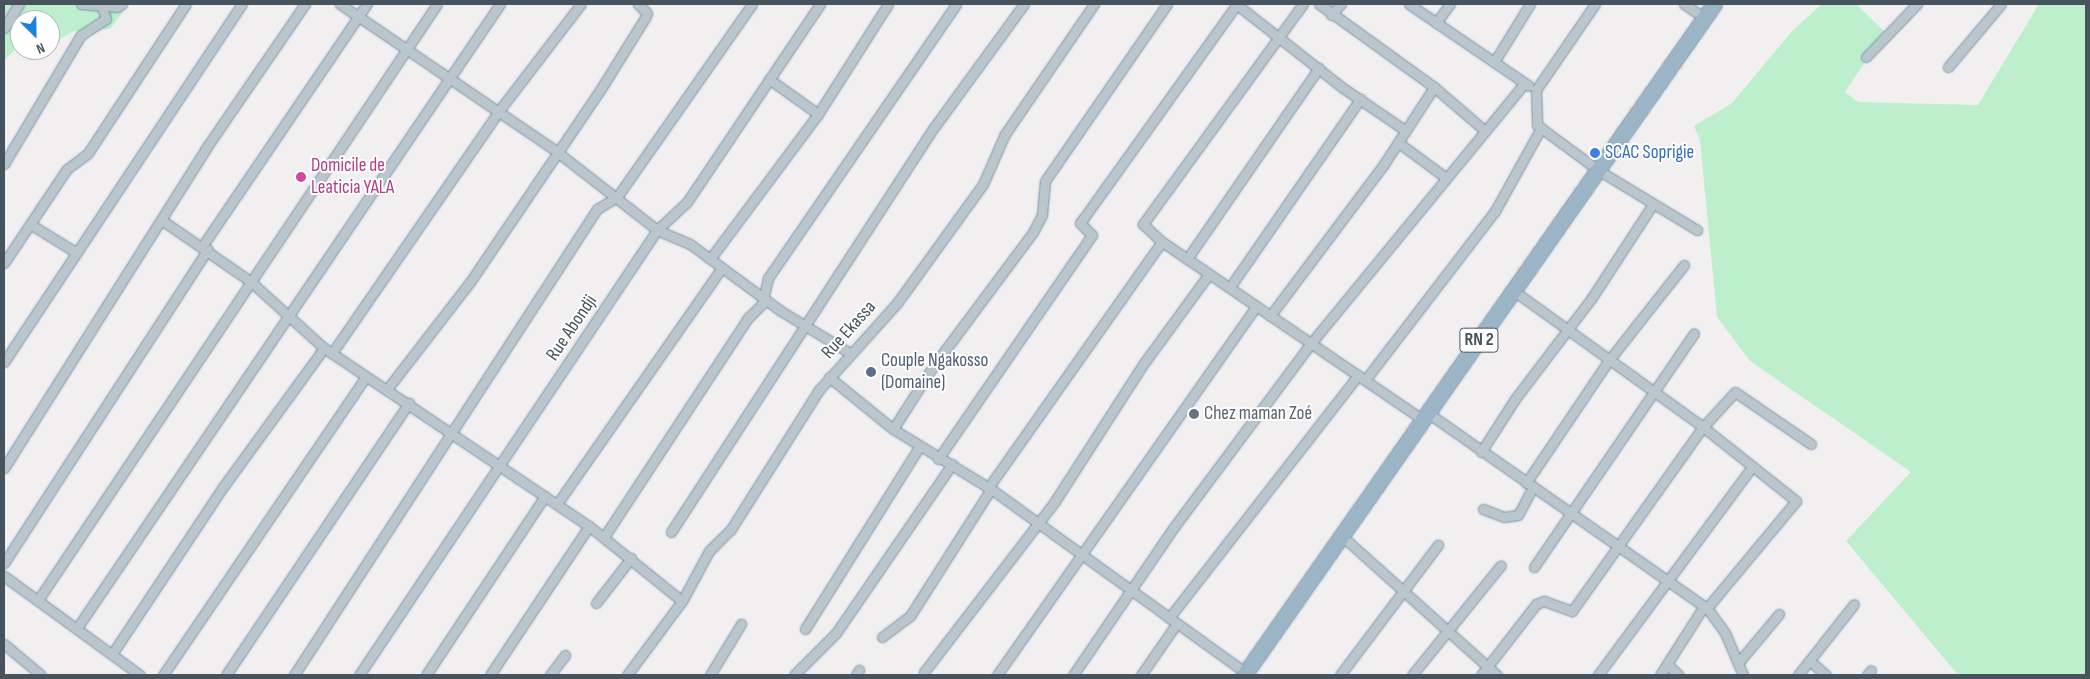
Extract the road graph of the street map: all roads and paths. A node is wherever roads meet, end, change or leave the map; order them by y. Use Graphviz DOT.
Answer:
graph roads {
  1 [pos="19,4"];
  2 [pos="81,4"];
  3 [pos="101,4"];
  4 [pos="122,4"];
  5 [pos="186,4"];
  6 [pos="242,4"];
  7 [pos="305,4"];
  8 [pos="340,4"];
  9 [pos="367,4"];
  10 [pos="437,4"];
  11 [pos="500,4"];
  12 [pos="581,4"];
  13 [pos="638,4"];
  14 [pos="752,4"];
  15 [pos="820,4"];
  16 [pos="888,4"];
  17 [pos="956,4"];
  18 [pos="1024,4"];
  19 [pos="1094,4"];
  20 [pos="1167,4"];
  21 [pos="1236,4"];
  22 [pos="1304,4"];
  23 [pos="1319,4"];
  24 [pos="1340,4"];
  25 [pos="1409,4"];
  26 [pos="1450,4"];
  27 [pos="1530,4"];
  28 [pos="1595,4"];
  29 [pos="1684,4"];
  30 [pos="1714,4"];
  31 [pos="1917,4"];
  32 [pos="2001,4"];
  33 [pos="1331,15"];
  34 [pos="358,16"];
  35 [pos="1705,18"];
  36 [pos="1436,23"];
  37 [pos="4,28"];
  38 [pos="1278,39"];
  39 [pos="404,47"];
  40 [pos="1866,57"];
  41 [pos="1494,62"];
  42 [pos="1948,66"];
  43 [pos="1319,68"];
  44 [pos="769,79"];
  45 [pos="448,80"];
  46 [pos="1524,84"];
  47 [pos="1434,86"];
  48 [pos="1536,90"];
  49 [pos="1360,100"];
  50 [pos="498,112"];
  51 [pos="818,114"];
  52 [pos="1541,128"];
  53 [pos="1483,129"];
  54 [pos="1406,131"];
  55 [pos="1399,143"];
  56 [pos="556,151"];
  57 [pos="4,164"];
  58 [pos="1598,170"];
  59 [pos="1445,177"];
  60 [pos="617,197"];
  61 [pos="1653,204"];
  62 [pos="164,221"];
  63 [pos="30,224"];
  64 [pos="658,230"];
  65 [pos="1697,230"];
  66 [pos="1161,241"];
  67 [pos="206,247"];
  68 [pos="77,253"];
  69 [pos="710,259"];
  70 [pos="1187,259"];
  71 [pos="4,262"];
  72 [pos="1684,265"];
  73 [pos="721,269"];
  74 [pos="1209,274"];
  75 [pos="250,281"];
  76 [pos="1230,287"];
  77 [pos="1514,291"];
  78 [pos="761,295"];
  79 [pos="1256,306"];
  80 [pos="1270,316"];
  81 [pos="289,320"];
  82 [pos="805,326"];
  83 [pos="1565,329"];
  84 [pos="1694,333"];
  85 [pos="1312,342"];
  86 [pos="328,350"];
  87 [pos="850,353"];
  88 [pos="1608,360"];
  89 [pos="4,362"];
  90 [pos="366,376"];
  91 [pos="829,377"];
  92 [pos="1362,377"];
  93 [pos="388,388"];
  94 [pos="1655,392"];
  95 [pos="409,403"];
  96 [pos="1425,417"];
  97 [pos="1703,427"];
  98 [pos="893,428"];
  99 [pos="453,434"];
  100 [pos="1811,444"];
  101 [pos="919,447"];
  102 [pos="1481,452"];
  103 [pos="938,459"];
  104 [pos="952,464"];
  105 [pos="499,466"];
  106 [pos="4,468"];
  107 [pos="1751,468"];
  108 [pos="1529,485"];
  109 [pos="990,489"];
  110 [pos="546,496"];
  111 [pos="557,504"];
  112 [pos="1483,509"];
  113 [pos="1572,514"];
  114 [pos="1039,524"];
  115 [pos="589,526"];
  116 [pos="671,532"];
  117 [pos="1342,536"];
  118 [pos="604,537"];
  119 [pos="1438,546"];
  120 [pos="1618,546"];
  121 [pos="1079,554"];
  122 [pos="631,558"];
  123 [pos="4,563"];
  124 [pos="1501,565"];
  125 [pos="1534,567"];
  126 [pos="4,576"];
  127 [pos="1666,580"];
  128 [pos="1403,587"];
  129 [pos="1131,592"];
  130 [pos="38,600"];
  131 [pos="682,600"];
  132 [pos="596,603"];
  133 [pos="1854,604"];
  134 [pos="1705,607"];
  135 [pos="1778,614"];
  136 [pos="1173,621"];
  137 [pos="741,624"];
  138 [pos="77,628"];
  139 [pos="805,629"];
  140 [pos="1447,631"];
  141 [pos="882,636"];
  142 [pos="4,644"];
  143 [pos="112,654"];
  144 [pos="564,655"];
  145 [pos="1810,661"];
  146 [pos="1667,664"];
  147 [pos="1487,667"];
  148 [pos="1738,671"];
  149 [pos="924,672"];
  150 [pos="1245,674"];
  151 [pos="41,675"];
  152 [pos="140,675"];
  153 [pos="162,675"];
  154 [pos="226,675"];
  155 [pos="294,675"];
  156 [pos="359,675"];
  157 [pos="426,675"];
  158 [pos="490,675"];
  159 [pos="550,675"];
  160 [pos="627,675"];
  161 [pos="710,675"];
  162 [pos="794,675"];
  163 [pos="997,675"];
  164 [pos="1073,675"];
  165 [pos="1141,675"];
  166 [pos="1340,675"];
  167 [pos="1412,675"];
  168 [pos="1481,675"];
  169 [pos="1497,675"];
  170 [pos="1598,675"];
  171 [pos="1660,675"];
  172 [pos="1679,675"];
  173 [pos="1798,675"];
  174 [pos="1826,675"];
  1 -- 37 [label="street"];
  2 -- 3 [label="street"];
  3 -- 4 [label="street"];
  3 -- 57 [label="street"];
  5 -- 63 [label="street"];
  6 -- 68 [label="street"];
  7 -- 62 [label="street"];
  8 -- 34 [label="street"];
  9 -- 34 [label="street"];
  10 -- 39 [label="street"];
  11 -- 45 [label="street"];
  12 -- 50 [label="street"];
  13 -- 56 [label="street"];
  14 -- 60 [label="street"];
  15 -- 44 [label="street, Rue Abondji"];
  16 -- 51 [label="street"];
  17 -- 78 [label="street"];
  18 -- 82 [label="street"];
  19 -- 87 [label="street, Rue Ekassa"];
  20 -- 98 [label="street"];
  21 -- 38 [label="street"];
  21 -- 103 [label="street"];
  22 -- 38 [label="street"];
  23 -- 33 [label="street"];
  24 -- 33 [label="street"];
  25 -- 36 [label="street"];
  26 -- 36 [label="street"];
  27 -- 41 [label="street"];
  28 -- 48 [label="street"];
  29 -- 35 [label="street"];
  30 -- 35 [label="highway, RN 2"];
  31 -- 40 [label="street"];
  32 -- 42 [label="street"];
  33 -- 47 [label="street"];
  34 -- 39 [label="street"];
  34 -- 67 [label="street"];
  35 -- 58 [label="highway, RN 2"];
  36 -- 41 [label="street"];
  38 -- 43 [label="street"];
  38 -- 66 [label="street"];
  39 -- 45 [label="street"];
  39 -- 75 [label="street"];
  41 -- 46 [label="street"];
  43 -- 49 [label="street"];
  43 -- 70 [label="street"];
  44 -- 51 [label="street"];
  44 -- 64 [label="street, Rue Abondji"];
  45 -- 50 [label="street"];
  45 -- 81 [label="street"];
  46 -- 48 [label="street"];
  46 -- 53 [label="street"];
  47 -- 53 [label="street"];
  47 -- 54 [label="street"];
  48 -- 52 [label="street"];
  49 -- 54 [label="street"];
  49 -- 76 [label="street"];
  50 -- 56 [label="street"];
  50 -- 86 [label="street"];
  51 -- 69 [label="street"];
  52 -- 58 [label="street"];
  52 -- 92 [label="street"];
  53 -- 59 [label="street"];
  54 -- 55 [label="street"];
  55 -- 59 [label="street"];
  55 -- 80 [label="street"];
  56 -- 60 [label="street"];
  56 -- 93 [label="street"];
  58 -- 61 [label="street"];
  58 -- 77 [label="highway, RN 2"];
  59 -- 85 [label="street"];
  60 -- 64 [label="street"];
  60 -- 99 [label="street"];
  61 -- 65 [label="street"];
  61 -- 83 [label="street"];
  62 -- 67 [label="street"];
  62 -- 106 [label="street"];
  63 -- 68 [label="street"];
  63 -- 71 [label="street"];
  64 -- 69 [label="street"];
  64 -- 105 [label="street, Rue Abondji"];
  66 -- 70 [label="street"];
  66 -- 109 [label="street"];
  67 -- 75 [label="street"];
  67 -- 123 [label="street"];
  68 -- 89 [label="street"];
  69 -- 73 [label="street"];
  70 -- 74 [label="street"];
  72 -- 88 [label="street"];
  73 -- 78 [label="street"];
  73 -- 111 [label="street"];
  74 -- 76 [label="street"];
  74 -- 114 [label="street"];
  75 -- 81 [label="street"];
  75 -- 130 [label="street"];
  76 -- 79 [label="street"];
  77 -- 83 [label="street"];
  77 -- 96 [label="highway, RN 2"];
  78 -- 82 [label="street"];
  78 -- 118 [label="street"];
  79 -- 80 [label="street"];
  79 -- 121 [label="street"];
  80 -- 85 [label="street"];
  81 -- 86 [label="street"];
  81 -- 138 [label="street"];
  82 -- 87 [label="street"];
  82 -- 116 [label="street"];
  83 -- 88 [label="street"];
  83 -- 102 [label="street"];
  84 -- 94 [label="street"];
  85 -- 92 [label="street"];
  85 -- 129 [label="street"];
  86 -- 90 [label="street"];
  86 -- 143 [label="street"];
  87 -- 91 [label="street, Rue Ekassa"];
  88 -- 94 [label="street"];
  88 -- 108 [label="street"];
  90 -- 93 [label="street"];
  90 -- 153 [label="street"];
  91 -- 98 [label="street"];
  91 -- 131 [label="street, Rue Ekassa"];
  92 -- 96 [label="street"];
  92 -- 136 [label="street"];
  93 -- 95 [label="street"];
  94 -- 97 [label="street"];
  94 -- 113 [label="street"];
  95 -- 99 [label="street"];
  95 -- 154 [label="street"];
  96 -- 102 [label="street"];
  96 -- 117 [label="highway, RN 2"];
  97 -- 100 [label="street"];
  97 -- 107 [label="street"];
  97 -- 120 [label="street"];
  98 -- 101 [label="street"];
  99 -- 105 [label="street"];
  99 -- 155 [label="street"];
  101 -- 103 [label="street"];
  101 -- 139 [label="street"];
  102 -- 108 [label="street"];
  103 -- 104 [label="street"];
  104 -- 109 [label="street"];
  104 -- 162 [label="street"];
  105 -- 110 [label="street"];
  105 -- 156 [label="street, Rue Abondji"];
  107 -- 127 [label="street"];
  107 -- 134 [label="street"];
  108 -- 112 [label="street"];
  108 -- 113 [label="street"];
  109 -- 114 [label="street"];
  109 -- 141 [label="street"];
  110 -- 111 [label="street"];
  110 -- 157 [label="street"];
  111 -- 115 [label="street"];
  113 -- 120 [label="street"];
  113 -- 125 [label="street"];
  114 -- 121 [label="street"];
  114 -- 149 [label="street"];
  115 -- 118 [label="street"];
  115 -- 158 [label="street"];
  117 -- 128 [label="street"];
  117 -- 150 [label="highway, RN 2"];
  118 -- 122 [label="street"];
  119 -- 128 [label="street"];
  120 -- 127 [label="street"];
  120 -- 147 [label="street"];
  121 -- 129 [label="street"];
  121 -- 163 [label="street"];
  122 -- 131 [label="street"];
  122 -- 132 [label="street"];
  124 -- 140 [label="street"];
  126 -- 130 [label="street"];
  127 -- 134 [label="street"];
  127 -- 170 [label="street"];
  128 -- 140 [label="street"];
  128 -- 166 [label="street"];
  129 -- 136 [label="street"];
  129 -- 164 [label="street"];
  130 -- 138 [label="street"];
  131 -- 160 [label="street, Rue Ekassa"];
  133 -- 145 [label="street"];
  134 -- 146 [label="street"];
  134 -- 148 [label="street"];
  135 -- 148 [label="street"];
  136 -- 150 [label="street"];
  136 -- 165 [label="street"];
  137 -- 161 [label="street"];
  138 -- 143 [label="street"];
  140 -- 147 [label="street"];
  140 -- 167 [label="street"];
  142 -- 151 [label="street"];
  143 -- 152 [label="street"];
  144 -- 159 [label="street"];
  145 -- 173 [label="street"];
  145 -- 174 [label="street"];
  146 -- 171 [label="street"];
  146 -- 172 [label="street"];
  147 -- 168 [label="street"];
  147 -- 169 [label="street"];
}
